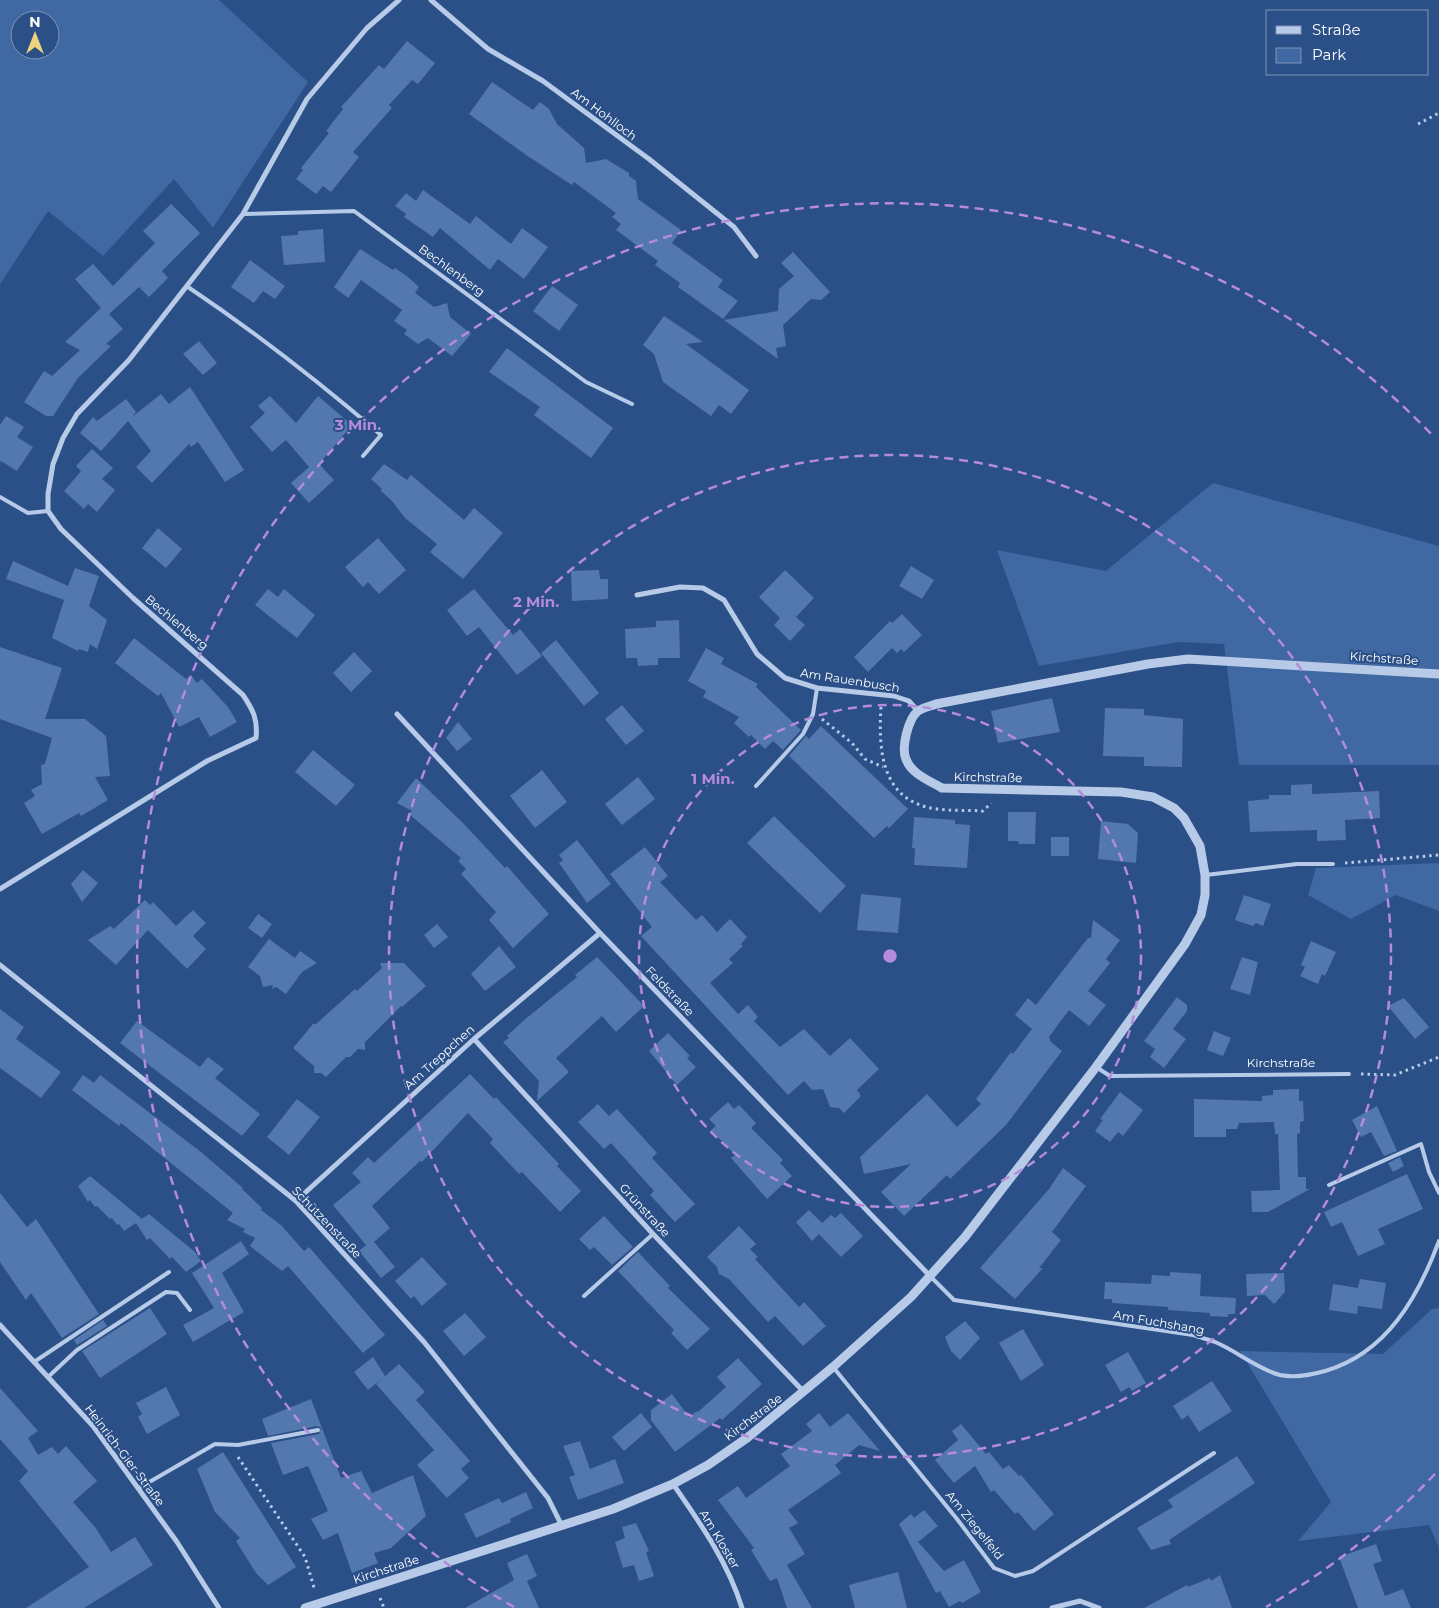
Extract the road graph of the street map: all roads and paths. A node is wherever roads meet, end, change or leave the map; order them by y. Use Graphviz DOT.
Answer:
graph roads {
  1 [pos="399,0"];
  2 [pos="431,0"];
  3 [pos="1439,113"];
  4 [pos="1418,124"];
  5 [pos="243,214"];
  6 [pos="756,256"];
  7 [pos="188,287"];
  8 [pos="632,404"];
  9 [pos="363,456"];
  10 [pos="0,497"];
  11 [pos="48,511"];
  12 [pos="637,595"];
  13 [pos="1439,674"];
  14 [pos="816,688"];
  15 [pos="918,711"];
  16 [pos="397,714"];
  17 [pos="813,714"];
  18 [pos="884,767"];
  19 [pos="756,786"];
  20 [pos="1439,856"];
  21 [pos="1333,864"];
  22 [pos="1205,875"];
  23 [pos="0,889"];
  24 [pos="600,933"];
  25 [pos="0,965"];
  26 [pos="474,1039"];
  27 [pos="1439,1057"];
  28 [pos="1096,1067"];
  29 [pos="1349,1074"];
  30 [pos="1329,1185"];
  31 [pos="1439,1193"];
  32 [pos="296,1201"];
  33 [pos="652,1234"];
  34 [pos="1439,1241"];
  35 [pos="169,1272"];
  36 [pos="932,1277"];
  37 [pos="584,1296"];
  38 [pos="190,1310"];
  39 [pos="0,1325"];
  40 [pos="34,1362"];
  41 [pos="833,1367"];
  42 [pos="48,1378"];
  43 [pos="804,1393"];
  44 [pos="318,1430"];
  45 [pos="232,1445"];
  46 [pos="1214,1454"];
  47 [pos="673,1484"];
  48 [pos="139,1488"];
  49 [pos="563,1527"];
  50 [pos="319,1604"];
  51 [pos="219,1608"];
  52 [pos="305,1608"];
  53 [pos="742,1608"];
  54 [pos="1052,1608"];
  55 [pos="1098,1608"];
  1 -- 5 [label="street"];
  2 -- 6 [label="street, Am Hohlloch"];
  3 -- 4 [label="path"];
  5 -- 7 [label="street"];
  5 -- 8 [label="lane, Bechlenberg"];
  7 -- 9 [label="lane"];
  7 -- 11 [label="street"];
  10 -- 11 [label="lane"];
  11 -- 23 [label="street, Bechlenberg"];
  12 -- 14 [label="street, Am Rauenbusch"];
  13 -- 15 [label="street, Kirchstraße"];
  14 -- 15 [label="street, Am Rauenbusch"];
  14 -- 17 [label="lane"];
  15 -- 22 [label="street, Kirchstraße"];
  16 -- 24 [label="street, Feldstraße"];
  17 -- 18 [label="path"];
  17 -- 19 [label="lane"];
  20 -- 21 [label="path"];
  21 -- 22 [label="lane"];
  22 -- 28 [label="street, Kirchstraße"];
  24 -- 26 [label="street, Am Treppchen"];
  24 -- 36 [label="street, Feldstraße"];
  25 -- 32 [label="street, Schützenstraße"];
  26 -- 32 [label="street, Am Treppchen"];
  26 -- 33 [label="street, Grünstraße"];
  27 -- 29 [label="path"];
  28 -- 29 [label="lane, Kirchstraße"];
  28 -- 36 [label="street, Kirchstraße"];
  30 -- 31 [label="lane"];
  32 -- 49 [label="street, Schützenstraße"];
  33 -- 37 [label="lane"];
  33 -- 43 [label="street, Grünstraße"];
  34 -- 36 [label="lane, Am Fuchshang"];
  35 -- 40 [label="lane"];
  36 -- 41 [label="street, Kirchstraße"];
  38 -- 42 [label="lane"];
  39 -- 40 [label="street, Heinrich-Gier-Straße"];
  40 -- 42 [label="street, Heinrich-Gier-Straße"];
  41 -- 43 [label="street, Kirchstraße"];
  41 -- 46 [label="lane, Am Ziegelfeld"];
  42 -- 48 [label="street, Heinrich-Gier-Straße"];
  43 -- 47 [label="street, Kirchstraße"];
  44 -- 45 [label="lane"];
  45 -- 48 [label="lane"];
  45 -- 50 [label="path"];
  47 -- 49 [label="street, Kirchstraße"];
  47 -- 53 [label="street, Am Kloster"];
  48 -- 51 [label="street, Heinrich-Gier-Straße"];
  49 -- 50 [label="street, Kirchstraße"];
  50 -- 52 [label="street, Kirchstraße"];
  54 -- 55 [label="street"];
}
